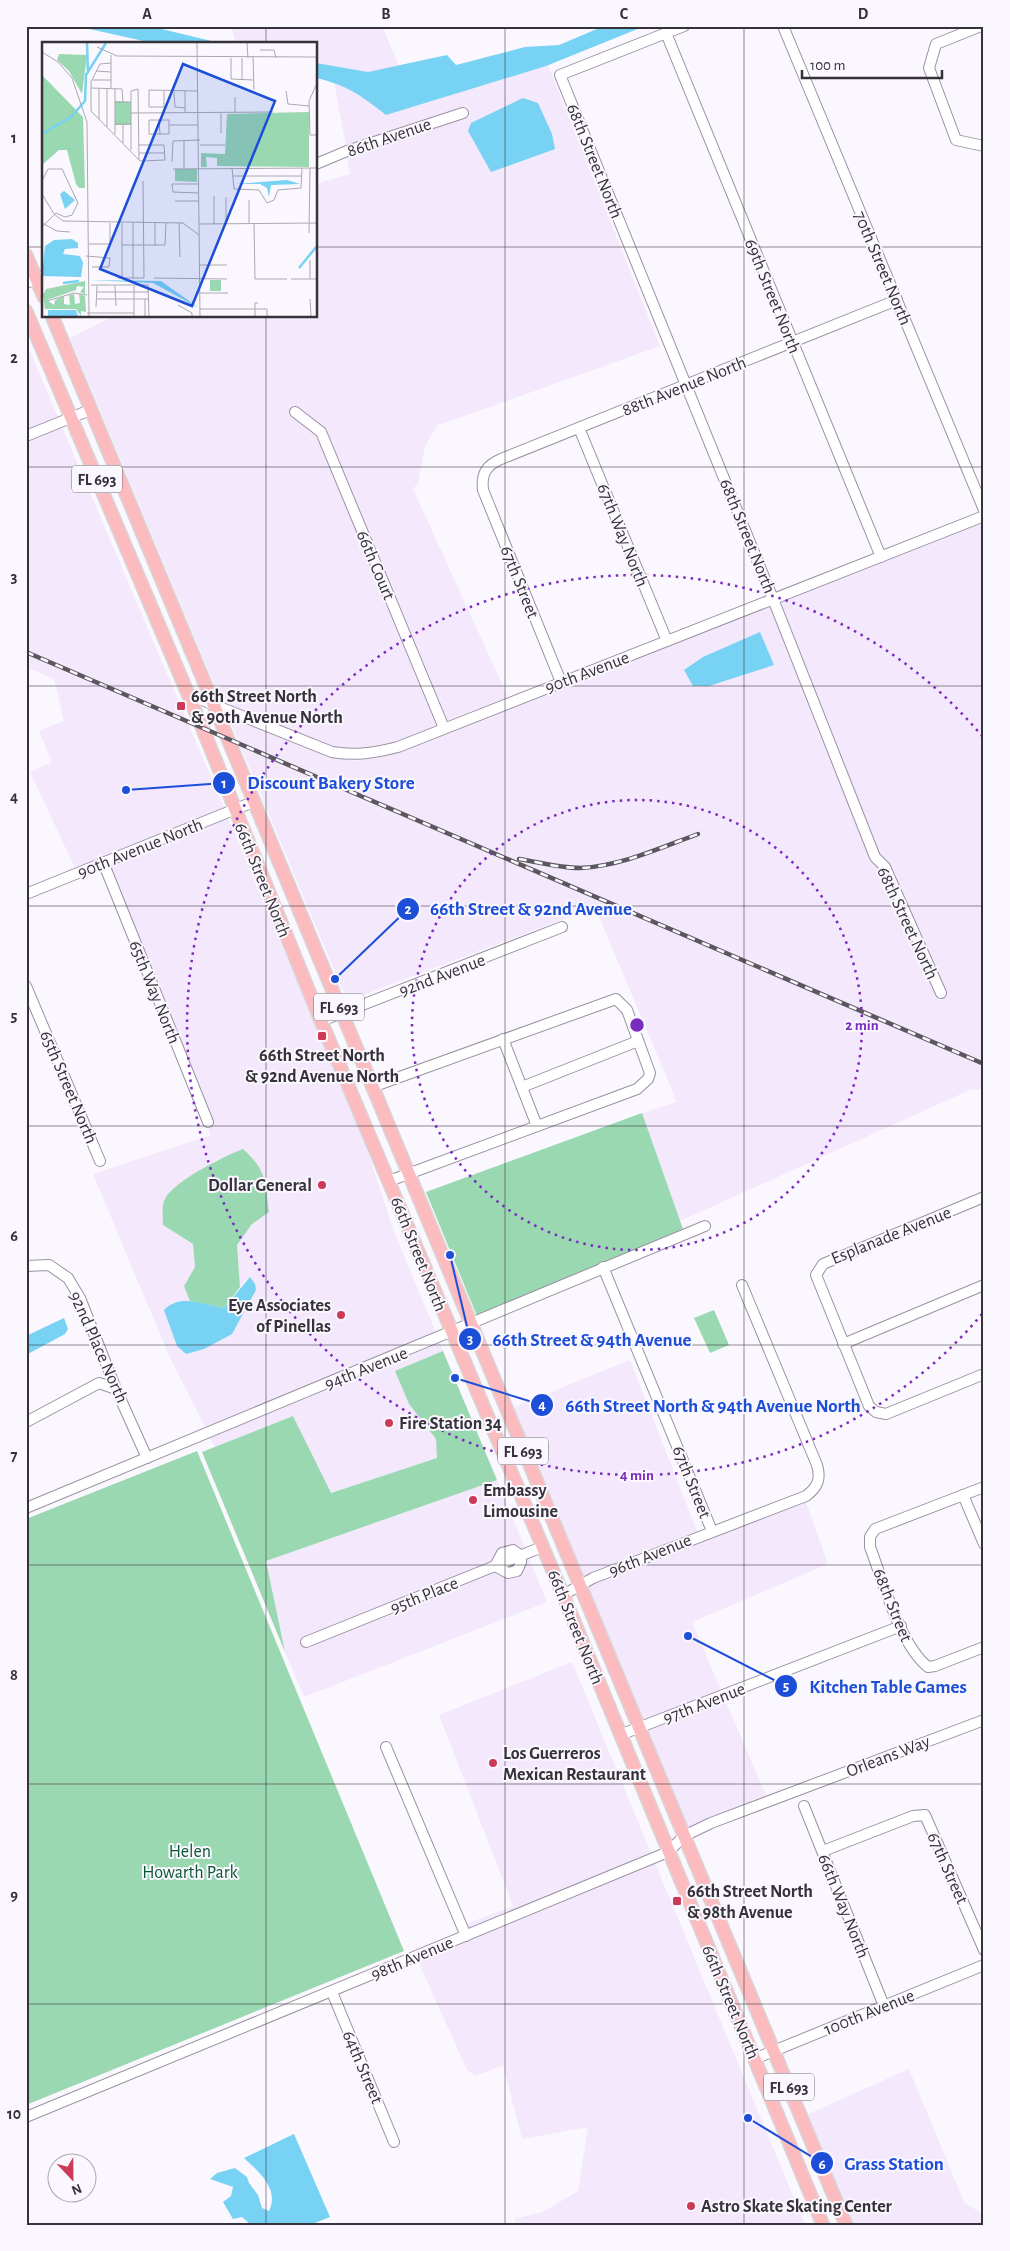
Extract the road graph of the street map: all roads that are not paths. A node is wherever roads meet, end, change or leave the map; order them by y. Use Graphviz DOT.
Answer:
graph roads {
  1 [pos="684,26"];
  2 [pos="783,26"];
  3 [pos="981,26"];
  4 [pos="666,34"];
  5 [pos="463,112"];
  6 [pos="984,146"];
  7 [pos="318,163"];
  8 [pos="26,255"];
  9 [pos="35,279"];
  10 [pos="42,293"];
  11 [pos="897,300"];
  12 [pos="26,311"];
  13 [pos="53,318"];
  14 [pos="792,342"];
  15 [pos="686,385"];
  16 [pos="90,410"];
  17 [pos="295,412"];
  18 [pos="71,418"];
  19 [pos="579,428"];
  20 [pos="26,436"];
  21 [pos="482,481"];
  22 [pos="984,510"];
  23 [pos="984,516"];
  24 [pos="144,539"];
  25 [pos="125,546"];
  26 [pos="881,557"];
  27 [pos="773,599"];
  28 [pos="666,641"];
  29 [pos="561,682"];
  30 [pos="187,694"];
  31 [pos="214,703"];
  32 [pos="444,728"];
  33 [pos="253,802"];
  34 [pos="234,810"];
  35 [pos="103,862"];
  36 [pos="26,894"];
  37 [pos="562,927"];
  38 [pos="26,986"];
  39 [pos="941,993"];
  40 [pos="342,1014"];
  41 [pos="321,1021"];
  42 [pos="503,1039"];
  43 [pos="638,1041"];
  44 [pos="372,1087"];
  45 [pos="522,1087"];
  46 [pos="208,1122"];
  47 [pos="537,1126"];
  48 [pos="100,1161"];
  49 [pos="408,1174"];
  50 [pos="389,1181"];
  51 [pos="984,1197"];
  52 [pos="705,1226"];
  53 [pos="26,1266"];
  54 [pos="604,1267"];
  55 [pos="742,1285"];
  56 [pos="984,1285"];
  57 [pos="470,1325"];
  58 [pos="451,1333"];
  59 [pos="843,1344"];
  60 [pos="984,1374"];
  61 [pos="116,1389"];
  62 [pos="26,1422"];
  63 [pos="147,1458"];
  64 [pos="984,1487"];
  65 [pos="963,1496"];
  66 [pos="26,1508"];
  67 [pos="712,1531"];
  68 [pos="984,1544"];
  69 [pos="542,1547"];
  70 [pos="580,1587"];
  71 [pos="563,1595"];
  72 [pos="900,1626"];
  73 [pos="306,1642"];
  74 [pos="984,1647"];
  75 [pos="984,1720"];
  76 [pos="639,1728"];
  77 [pos="620,1736"];
  78 [pos="386,1747"];
  79 [pos="792,1792"];
  80 [pos="804,1806"];
  81 [pos="684,1836"];
  82 [pos="823,1851"];
  83 [pos="668,1852"];
  84 [pos="466,1936"];
  85 [pos="984,1950"];
  86 [pos="984,1965"];
  87 [pos="332,1992"];
  88 [pos="884,2006"];
  89 [pos="774,2050"];
  90 [pos="754,2059"];
  91 [pos="26,2118"];
  92 [pos="394,2142"];
  93 [pos="823,2225"];
  94 [pos="846,2225"];
  1 -- 4 [label="street"];
  2 -- 11 [label="street, 70th Street North"];
  3 -- 6 [label="street"];
  4 -- 14 [label="street, 69th Street North"];
  4 -- 15 [label="street, 68th Street North"];
  5 -- 7 [label="street, 86th Avenue"];
  8 -- 9 [label="main road"];
  9 -- 10 [label="main road"];
  11 -- 14 [label="street, 88th Avenue North"];
  11 -- 22 [label="street, 70th Street North"];
  12 -- 18 [label="main road, 66th Street North / FL 693"];
  13 -- 16 [label="main road, 66th Street North / FL 693"];
  14 -- 15 [label="street, 88th Avenue North"];
  14 -- 26 [label="street, 69th Street North"];
  15 -- 19 [label="street, 88th Avenue North"];
  15 -- 27 [label="street, 68th Street North"];
  16 -- 18 [label="street"];
  16 -- 24 [label="main road, 66th Street North / FL 693"];
  17 -- 32 [label="street, 66th Court"];
  18 -- 20 [label="street"];
  18 -- 25 [label="main road, 66th Street North / FL 693"];
  19 -- 21 [label="street, 88th Avenue North"];
  19 -- 28 [label="street, 67th Way North"];
  21 -- 29 [label="street, 67th Street"];
  23 -- 26 [label="street, 90th Avenue"];
  24 -- 25 [label="main road"];
  24 -- 31 [label="main road, 66th Street North / FL 693"];
  25 -- 30 [label="main road, 66th Street North / FL 693"];
  26 -- 27 [label="street, 90th Avenue"];
  27 -- 28 [label="street, 90th Avenue"];
  27 -- 39 [label="street, 68th Street North"];
  28 -- 29 [label="street, 90th Avenue"];
  29 -- 32 [label="street, 90th Avenue"];
  30 -- 31 [label="street, 90th Avenue"];
  30 -- 34 [label="main road, 66th Street North / FL 693"];
  31 -- 32 [label="street, 90th Avenue"];
  31 -- 33 [label="main road, 66th Street North / FL 693"];
  33 -- 34 [label="street, 90th Avenue North"];
  33 -- 40 [label="main road, 66th Street North / FL 693"];
  34 -- 35 [label="street, 90th Avenue North"];
  34 -- 41 [label="main road, 66th Street North / FL 693"];
  35 -- 36 [label="street, 90th Avenue North"];
  35 -- 46 [label="street, 65th Way North"];
  37 -- 40 [label="street, 92nd Avenue"];
  38 -- 48 [label="street, 65th Street North"];
  40 -- 41 [label="street, 92nd Avenue"];
  40 -- 44 [label="main road, 66th Street North / FL 693"];
  41 -- 50 [label="main road, 66th Street North / FL 693"];
  42 -- 43 [label="street"];
  42 -- 44 [label="street"];
  42 -- 45 [label="street"];
  43 -- 45 [label="street"];
  43 -- 47 [label="street"];
  44 -- 49 [label="main road, 66th Street North / FL 693"];
  45 -- 47 [label="street"];
  47 -- 49 [label="street"];
  49 -- 50 [label="street"];
  49 -- 57 [label="main road, 66th Street North / FL 693"];
  50 -- 58 [label="main road, 66th Street North / FL 693"];
  51 -- 59 [label="street, Esplanade Avenue"];
  52 -- 54 [label="street, 94th Avenue"];
  53 -- 61 [label="street, 92nd Place North"];
  54 -- 57 [label="street, 94th Avenue"];
  54 -- 67 [label="street, 67th Street"];
  55 -- 67 [label="street, 96th Avenue"];
  56 -- 59 [label="street"];
  57 -- 58 [label="street, 94th Avenue"];
  57 -- 70 [label="main road, 66th Street North / FL 693"];
  58 -- 63 [label="street, 94th Avenue"];
  58 -- 69 [label="main road, 66th Street North / FL 693"];
  59 -- 60 [label="street"];
  61 -- 62 [label="street"];
  61 -- 63 [label="street, 92nd Place North"];
  63 -- 66 [label="street, 94th Avenue"];
  64 -- 65 [label="street"];
  65 -- 68 [label="street"];
  65 -- 72 [label="street, 68th Street"];
  67 -- 70 [label="street, 96th Avenue"];
  69 -- 71 [label="main road, 66th Street North / FL 693"];
  69 -- 73 [label="street, 95th Place"];
  70 -- 71 [label="street, 96th Avenue"];
  70 -- 76 [label="main road, 66th Street North / FL 693"];
  71 -- 77 [label="main road, 66th Street North / FL 693"];
  72 -- 74 [label="street, 68th Street"];
  72 -- 76 [label="street, 97th Avenue"];
  75 -- 79 [label="street, Orleans Way"];
  76 -- 77 [label="street, 97th Avenue"];
  76 -- 81 [label="main road, 66th Street North / FL 693"];
  77 -- 83 [label="main road, 66th Street North / FL 693"];
  78 -- 84 [label="street"];
  79 -- 81 [label="street, 98th Avenue"];
  80 -- 82 [label="street, 66th Way North"];
  81 -- 83 [label="street, 98th Avenue"];
  81 -- 89 [label="main road, 66th Street North / FL 693"];
  82 -- 85 [label="street, 67th Street"];
  82 -- 88 [label="street, 66th Way North"];
  83 -- 84 [label="street, 98th Avenue"];
  83 -- 90 [label="main road, 66th Street North / FL 693"];
  84 -- 87 [label="street, 98th Avenue"];
  86 -- 88 [label="street, 100th Avenue"];
  87 -- 91 [label="street, 98th Avenue"];
  87 -- 92 [label="street, 64th Street"];
  88 -- 89 [label="street, 100th Avenue"];
  89 -- 90 [label="street, 100th Avenue"];
  89 -- 94 [label="main road, 66th Street North / FL 693"];
  90 -- 93 [label="main road, 66th Street North / FL 693"];
}
